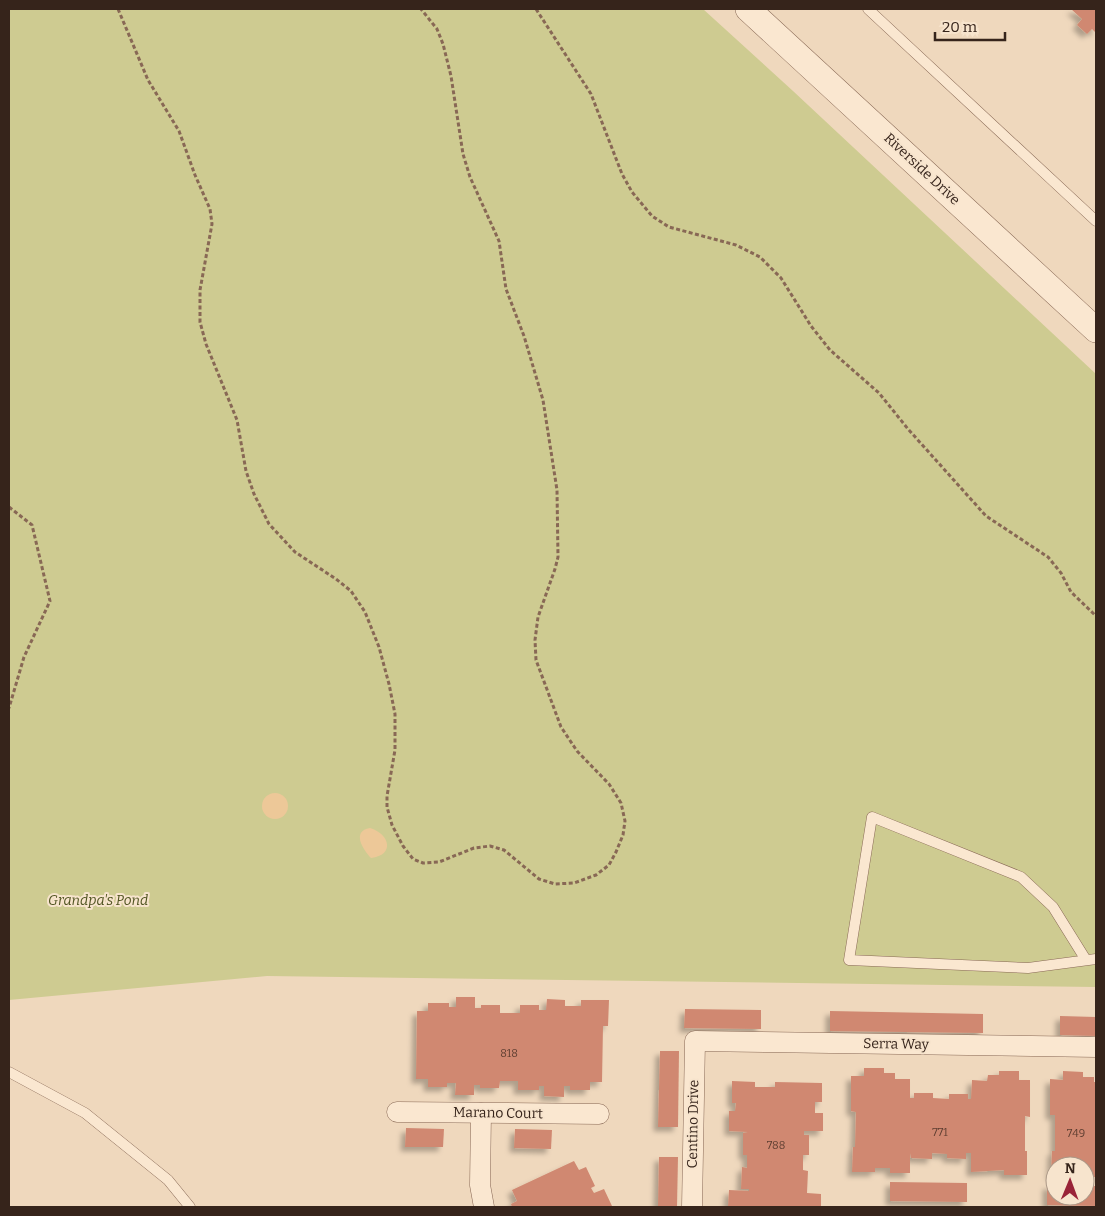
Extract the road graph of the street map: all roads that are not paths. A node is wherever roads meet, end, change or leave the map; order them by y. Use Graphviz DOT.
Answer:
graph roads {
  1 [pos="748,9"];
  2 [pos="868,9"];
  3 [pos="1096,222"];
  4 [pos="1096,330"];
  5 [pos="1091,959"];
  6 [pos="695,1041"];
  7 [pos="1096,1047"];
  8 [pos="9,1072"];
  9 [pos="397,1112"];
  10 [pos="481,1113"];
  11 [pos="599,1114"];
  12 [pos="190,1207"];
  13 [pos="484,1207"];
  14 [pos="692,1207"];
  1 -- 4 [label="street, Riverside Drive"];
  2 -- 3 [label="lane"];
  5 -- 5 [label="lane"];
  6 -- 7 [label="street, Serra Way"];
  6 -- 14 [label="street, Centino Drive"];
  8 -- 12 [label="lane"];
  9 -- 10 [label="street, Marano Court"];
  10 -- 11 [label="street, Marano Court"];
  10 -- 13 [label="street"];
}
